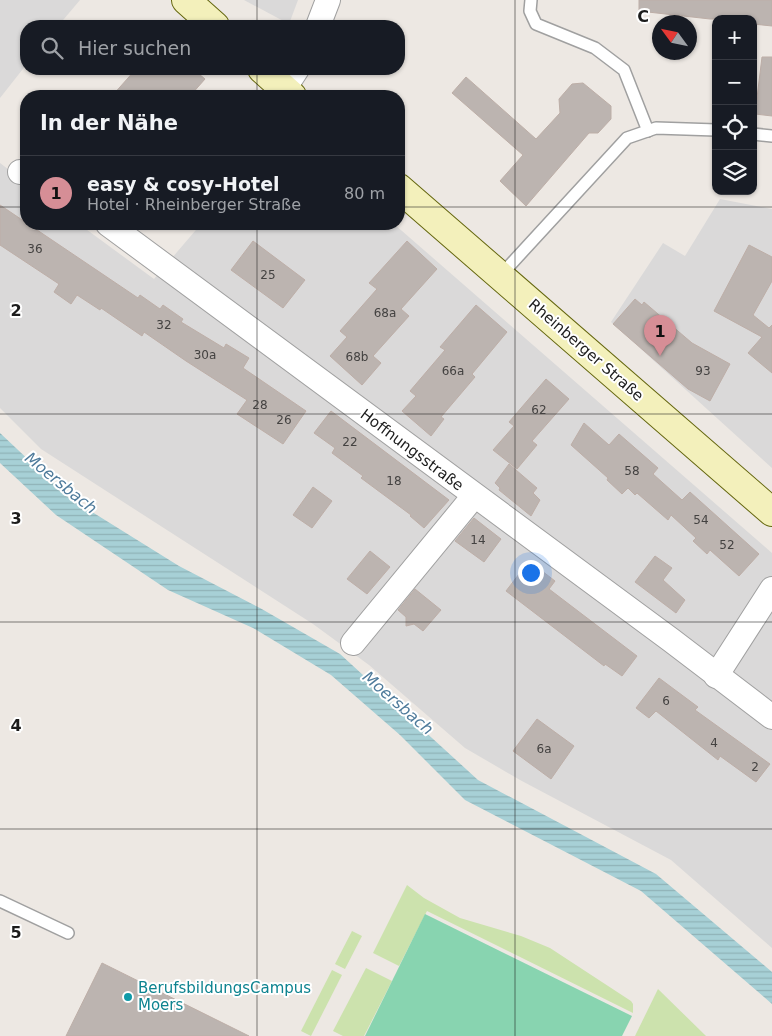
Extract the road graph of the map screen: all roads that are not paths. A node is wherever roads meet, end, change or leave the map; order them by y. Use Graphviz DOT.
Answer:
graph roads {
  1 [pos="186,0"];
  2 [pos="328,0"];
  3 [pos="531,0"];
  4 [pos="208,20"];
  5 [pos="320,20"];
  6 [pos="273,75"];
  7 [pos="291,85"];
  8 [pos="712,130"];
  9 [pos="648,131"];
  10 [pos="757,134"];
  11 [pos="772,136"];
  12 [pos="405,193"];
  13 [pos="116,230"];
  14 [pos="500,276"];
  15 [pos="474,496"];
  16 [pos="772,512"];
  17 [pos="772,589"];
  18 [pos="353,643"];
  19 [pos="716,676"];
  20 [pos="772,718"];
  21 [pos="0,901"];
  22 [pos="68,933"];
  1 -- 4 [label="main road"];
  2 -- 5 [label="street"];
  3 -- 9 [label="lane"];
  6 -- 7 [label="main road"];
  8 -- 9 [label="lane"];
  9 -- 14 [label="lane"];
  10 -- 11 [label="lane"];
  12 -- 14 [label="main road, Rheinberger Straße"];
  13 -- 15 [label="street, Hoffnungsstraße"];
  14 -- 16 [label="main road, Rheinberger Straße"];
  15 -- 18 [label="street"];
  15 -- 19 [label="street, Hoffnungsstraße"];
  17 -- 19 [label="street"];
  19 -- 20 [label="street, Hoffnungsstraße"];
  21 -- 22 [label="lane"];
}
